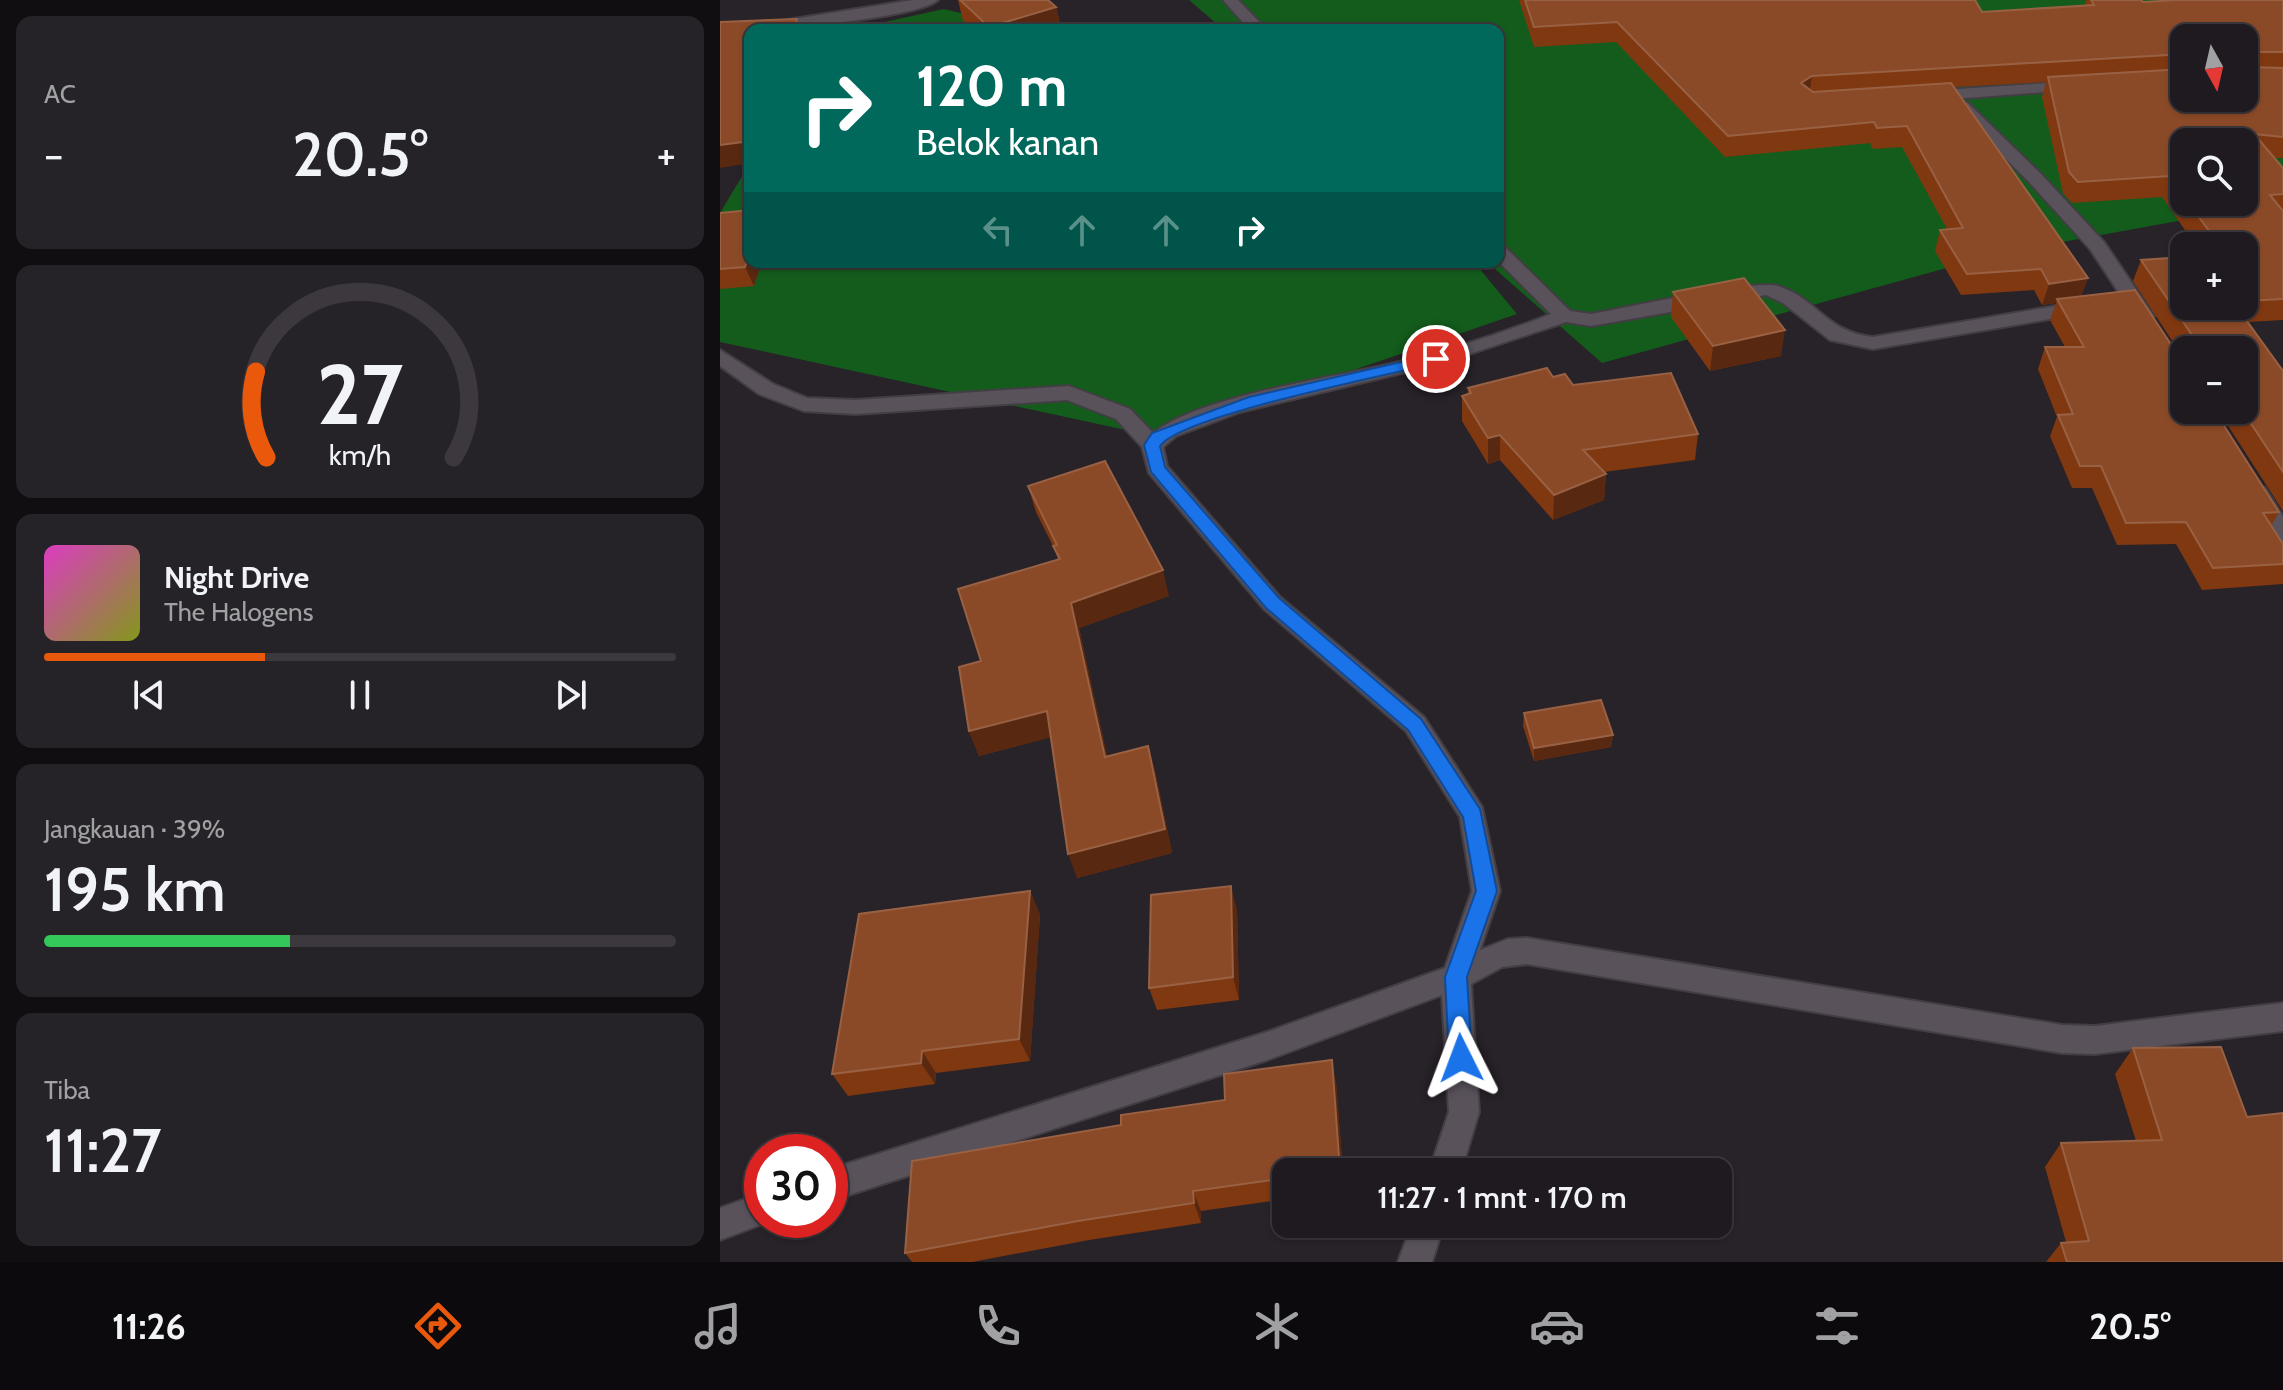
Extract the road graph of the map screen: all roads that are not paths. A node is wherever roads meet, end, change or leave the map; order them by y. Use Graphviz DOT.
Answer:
graph roads {
  1 [pos="931,0"];
  2 [pos="1230,0"];
  3 [pos="902,4"];
  4 [pos="787,24"];
  5 [pos="1253,24"];
  6 [pos="2088,85"];
  7 [pos="1951,95"];
  8 [pos="1904,98"];
  9 [pos="1504,257"];
  10 [pos="2135,302"];
  11 [pos="1564,316"];
  12 [pos="2151,328"];
  13 [pos="720,356"];
  14 [pos="1152,445"];
  15 [pos="2245,474"];
  16 [pos="2283,535"];
  17 [pos="1456,977"];
  18 [pos="2283,1017"];
  19 [pos="1449,1158"];
  20 [pos="848,1179"];
  21 [pos="744,1215"];
  22 [pos="720,1224"];
  23 [pos="1423,1238"];
  24 [pos="1415,1262"];
  1 -- 3 [label="street"];
  2 -- 5 [label="street"];
  3 -- 4 [label="street"];
  6 -- 7 [label="street"];
  7 -- 8 [label="street"];
  7 -- 10 [label="street"];
  9 -- 11 [label="street"];
  10 -- 11 [label="street"];
  10 -- 12 [label="street"];
  11 -- 14 [label="street"];
  13 -- 14 [label="street"];
  14 -- 17 [label="street"];
  15 -- 16 [label="street"];
  17 -- 18 [label="street"];
  17 -- 19 [label="street"];
  17 -- 20 [label="street"];
  21 -- 22 [label="street"];
  23 -- 24 [label="street"];
}
